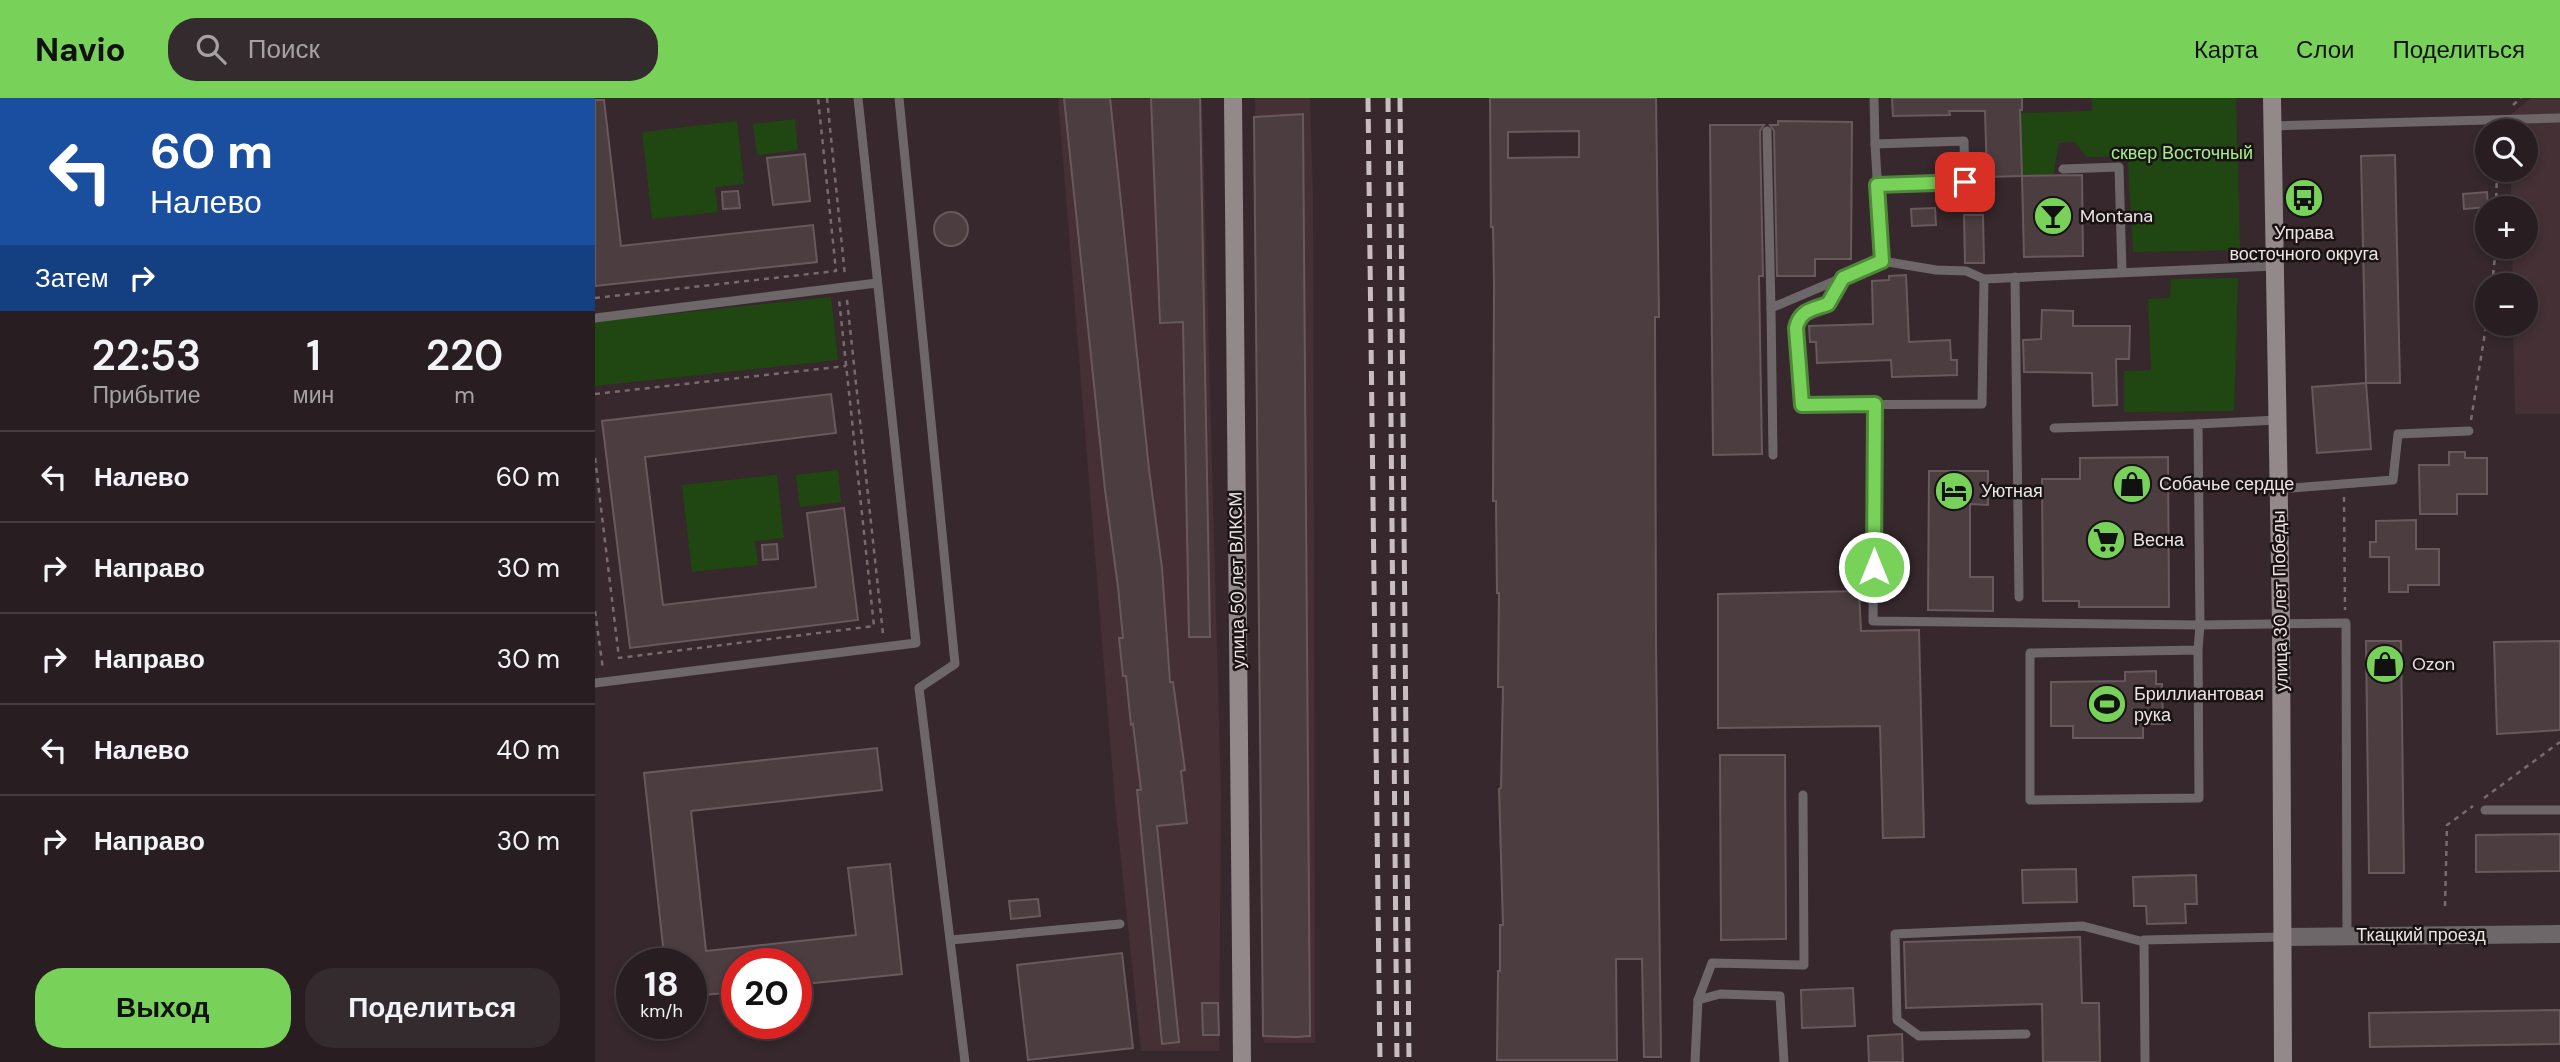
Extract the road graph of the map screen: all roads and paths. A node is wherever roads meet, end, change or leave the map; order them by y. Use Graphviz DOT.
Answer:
graph roads {
  1 [pos="817,98"];
  2 [pos="827,98"];
  3 [pos="858,98"];
  4 [pos="899,98"];
  5 [pos="1233,98"];
  6 [pos="1874,98"];
  7 [pos="2272,98"];
  8 [pos="2560,118"];
  9 [pos="2272,126"];
  10 [pos="1767,131"];
  11 [pos="1875,144"];
  12 [pos="2063,169"];
  13 [pos="1877,185"];
  14 [pos="1882,261"];
  15 [pos="2274,266"];
  16 [pos="836,271"];
  17 [pos="2122,272"];
  18 [pos="2015,277"];
  19 [pos="1843,278"];
  20 [pos="1984,279"];
  21 [pos="877,283"];
  22 [pos="841,287"];
  23 [pos="595,298"];
  24 [pos="1771,308"];
  25 [pos="595,317"];
  26 [pos="2484,336"];
  27 [pos="846,366"];
  28 [pos="595,394"];
  29 [pos="1875,404"];
  30 [pos="2277,420"];
  31 [pos="2197,424"];
  32 [pos="2054,428"];
  33 [pos="2469,431"];
  34 [pos="1773,455"];
  35 [pos="595,458"];
  36 [pos="2344,484"];
  37 [pos="2279,489"];
  38 [pos="2019,597"];
  39 [pos="595,611"];
  40 [pos="2346,623"];
  41 [pos="2281,624"];
  42 [pos="2200,625"];
  43 [pos="883,635"];
  44 [pos="2198,650"];
  45 [pos="615,667"];
  46 [pos="595,683"];
  47 [pos="1803,795"];
  48 [pos="2485,810"];
  49 [pos="2560,810"];
  50 [pos="1120,924"];
  51 [pos="2560,934"];
  52 [pos="2347,935"];
  53 [pos="2282,937"];
  54 [pos="951,940"];
  55 [pos="2144,942"];
  56 [pos="1698,1000"];
  57 [pos="2026,1034"];
  58 [pos="965,1062"];
  59 [pos="1241,1062"];
  60 [pos="1695,1062"];
  61 [pos="1784,1062"];
  62 [pos="2145,1062"];
  63 [pos="2283,1062"];
  1 -- 16 [label="path"];
  2 -- 22 [label="path"];
  3 -- 21 [label="lane"];
  4 -- 54 [label="lane"];
  5 -- 59 [label="street, улица 50 лет ВЛКСМ"];
  6 -- 11 [label="lane"];
  7 -- 9 [label="street, улица 30 лет Победы"];
  8 -- 9 [label="lane"];
  9 -- 15 [label="street, улица 30 лет Победы"];
  10 -- 24 [label="lane"];
  11 -- 13 [label="lane"];
  11 -- 13 [label="lane"];
  12 -- 17 [label="lane"];
  13 -- 14 [label="lane"];
  14 -- 19 [label="lane"];
  14 -- 20 [label="lane"];
  15 -- 17 [label="lane"];
  15 -- 30 [label="street, улица 30 лет Победы"];
  16 -- 22 [label="path"];
  16 -- 23 [label="path"];
  17 -- 18 [label="lane"];
  18 -- 20 [label="lane"];
  18 -- 38 [label="lane"];
  19 -- 24 [label="lane"];
  19 -- 29 [label="lane"];
  20 -- 29 [label="lane"];
  21 -- 22 [label="lane"];
  21 -- 46 [label="lane"];
  22 -- 25 [label="lane"];
  22 -- 27 [label="path"];
  22 -- 43 [label="path"];
  24 -- 34 [label="lane"];
  26 -- 33 [label="path"];
  27 -- 28 [label="path"];
  27 -- 35 [label="path"];
  29 -- 42 [label="lane"];
  30 -- 31 [label="lane"];
  30 -- 37 [label="street, улица 30 лет Победы"];
  31 -- 32 [label="lane"];
  31 -- 42 [label="lane"];
  33 -- 36 [label="lane"];
  36 -- 37 [label="lane"];
  36 -- 40 [label="path"];
  37 -- 41 [label="street, улица 30 лет Победы"];
  39 -- 45 [label="path"];
  40 -- 41 [label="lane"];
  40 -- 52 [label="lane"];
  41 -- 42 [label="lane"];
  41 -- 53 [label="street, улица 30 лет Победы"];
  42 -- 44 [label="lane"];
  44 -- 44 [label="lane"];
  47 -- 56 [label="lane"];
  48 -- 49 [label="lane"];
  50 -- 54 [label="lane"];
  51 -- 52 [label="street, Ткацкий проезд"];
  52 -- 53 [label="street, Ткацкий проезд"];
  53 -- 55 [label="lane"];
  53 -- 63 [label="street, улица 30 лет Победы"];
  54 -- 58 [label="lane"];
  55 -- 57 [label="lane"];
  55 -- 62 [label="lane"];
  56 -- 60 [label="lane"];
  56 -- 61 [label="lane"];
}
